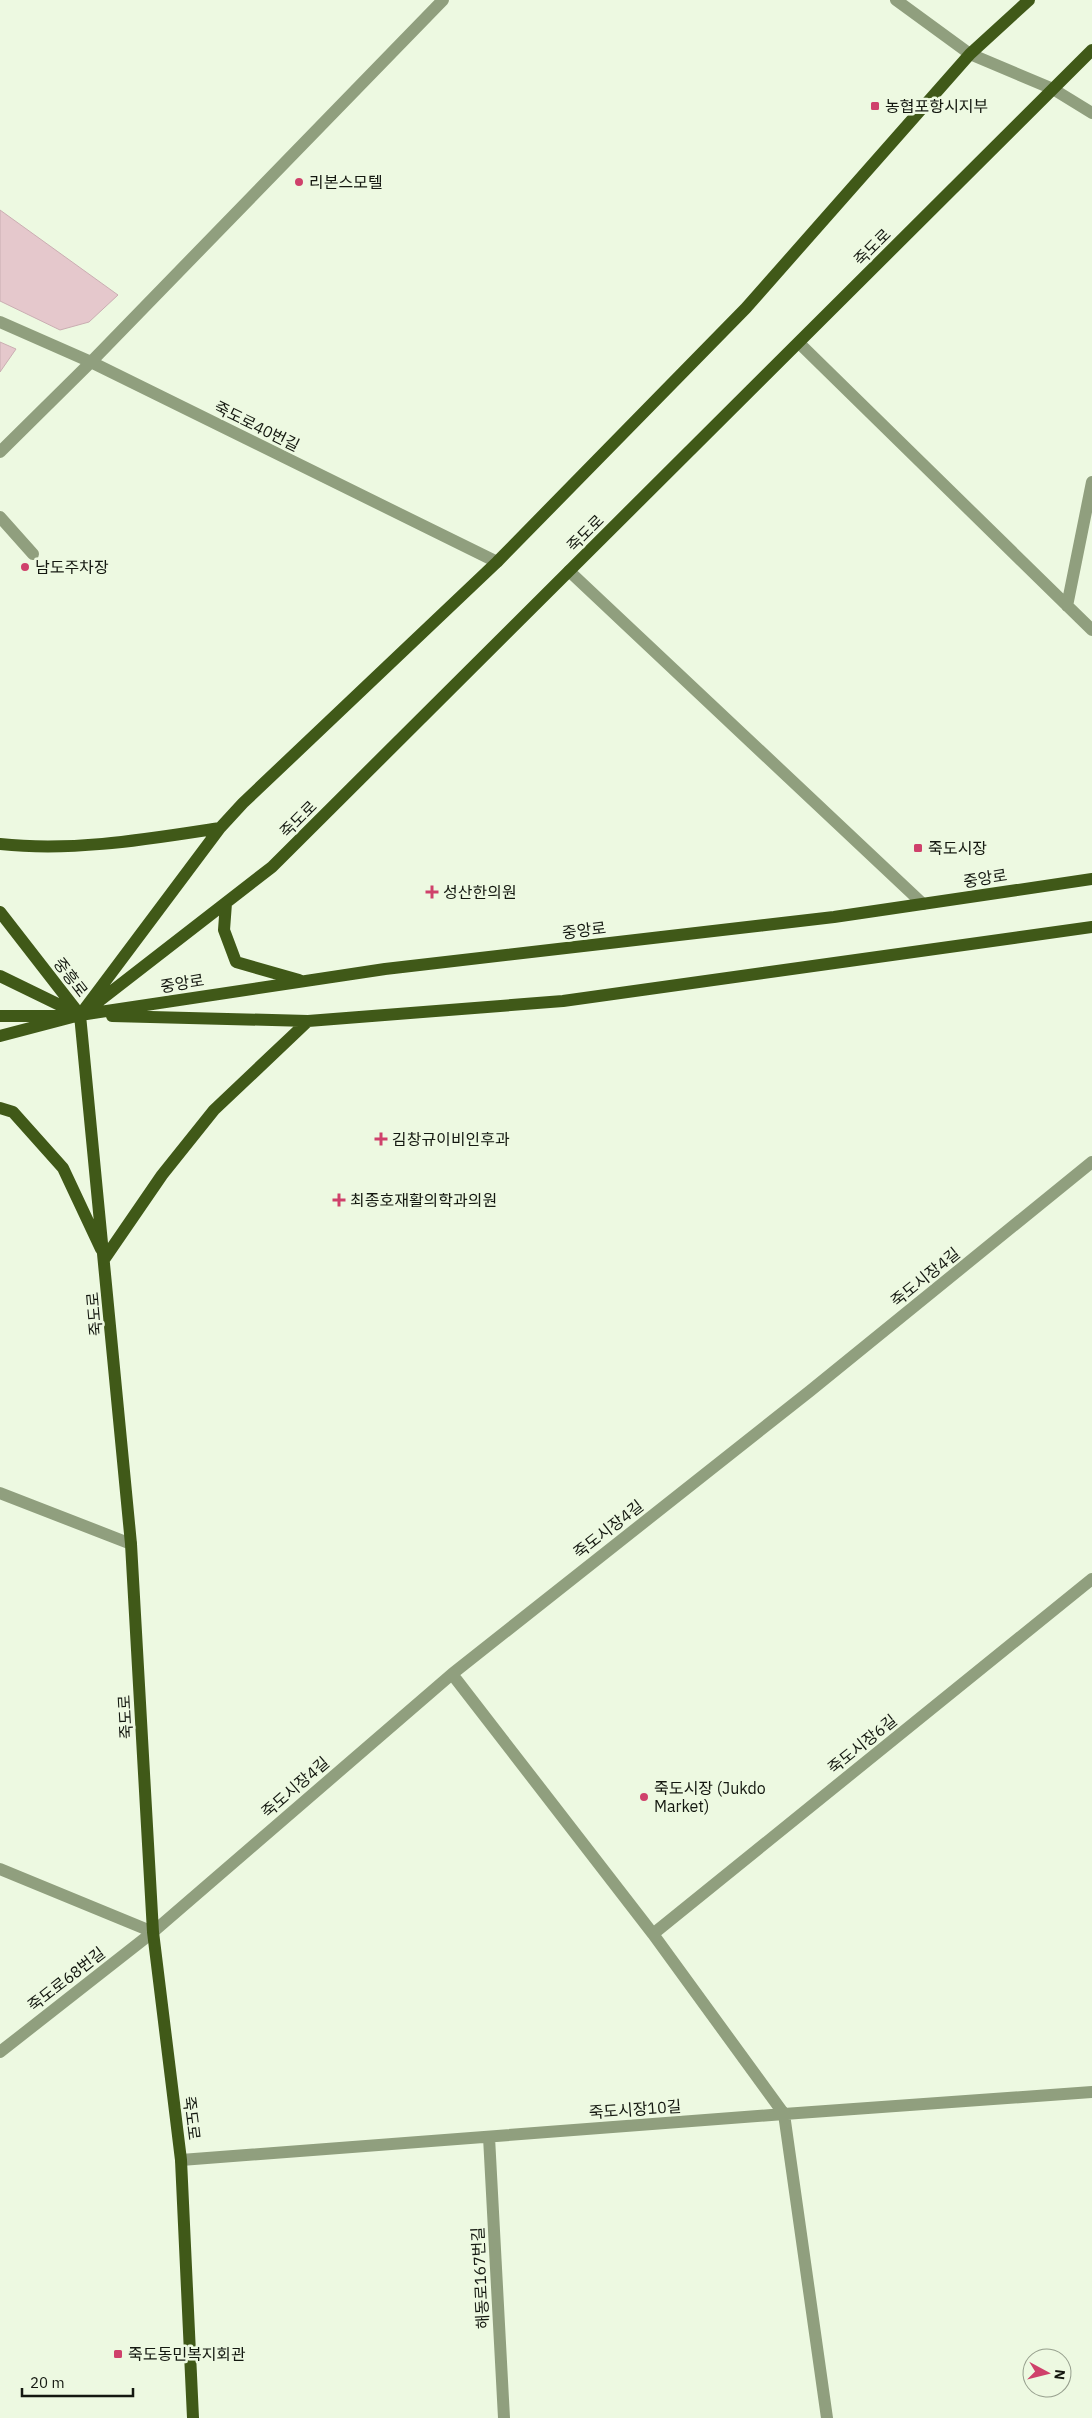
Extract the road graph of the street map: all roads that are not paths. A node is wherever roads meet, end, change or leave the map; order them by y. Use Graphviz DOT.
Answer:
graph roads {
  1 [pos="443,0"];
  2 [pos="896,0"];
  3 [pos="1029,0"];
  4 [pos="1092,50"];
  5 [pos="970,54"];
  6 [pos="1053,89"];
  7 [pos="1092,113"];
  8 [pos="0,322"];
  9 [pos="799,343"];
  10 [pos="91,362"];
  11 [pos="0,452"];
  12 [pos="1092,482"];
  13 [pos="0,516"];
  14 [pos="34,554"];
  15 [pos="497,562"];
  16 [pos="569,571"];
  17 [pos="1067,606"];
  18 [pos="1092,630"];
  19 [pos="220,828"];
  20 [pos="0,844"];
  21 [pos="1092,879"];
  22 [pos="226,903"];
  23 [pos="923,904"];
  24 [pos="0,912"];
  25 [pos="1092,927"];
  26 [pos="0,976"];
  27 [pos="303,981"];
  28 [pos="80,1015"];
  29 [pos="0,1016"];
  30 [pos="308,1022"];
  31 [pos="0,1036"];
  32 [pos="0,1108"];
  33 [pos="1092,1162"];
  34 [pos="105,1258"];
  35 [pos="0,1492"];
  36 [pos="131,1544"];
  37 [pos="1092,1579"];
  38 [pos="452,1674"];
  39 [pos="0,1869"];
  40 [pos="153,1932"];
  41 [pos="653,1934"];
  42 [pos="0,2052"];
  43 [pos="1092,2092"];
  44 [pos="784,2114"];
  45 [pos="489,2136"];
  46 [pos="181,2160"];
  47 [pos="193,2418"];
  48 [pos="504,2418"];
  49 [pos="827,2418"];
  1 -- 10 [label="street"];
  2 -- 5 [label="street"];
  3 -- 5 [label="main road"];
  4 -- 6 [label="main road, 죽도로"];
  5 -- 6 [label="street"];
  5 -- 15 [label="main road"];
  6 -- 7 [label="street"];
  6 -- 9 [label="main road, 죽도로"];
  8 -- 10 [label="street, 죽도로40번길"];
  9 -- 16 [label="main road, 죽도로"];
  9 -- 17 [label="street"];
  10 -- 11 [label="street"];
  10 -- 15 [label="street, 죽도로40번길"];
  12 -- 17 [label="street"];
  13 -- 14 [label="street"];
  15 -- 19 [label="main road"];
  16 -- 22 [label="main road, 죽도로"];
  16 -- 23 [label="street"];
  17 -- 18 [label="street"];
  19 -- 20 [label="main road"];
  19 -- 28 [label="main road"];
  21 -- 23 [label="main road, 중앙로"];
  22 -- 27 [label="main road"];
  22 -- 28 [label="main road, 죽도로"];
  23 -- 27 [label="main road, 중앙로"];
  24 -- 28 [label="main road, 중흥로"];
  25 -- 30 [label="main road, 중앙로"];
  26 -- 28 [label="main road, 중흥로"];
  27 -- 28 [label="main road, 중앙로"];
  28 -- 29 [label="main road, 중앙로"];
  28 -- 30 [label="main road, 중앙로"];
  28 -- 31 [label="main road, 중앙로"];
  28 -- 34 [label="main road, 죽도로"];
  30 -- 34 [label="main road"];
  32 -- 34 [label="main road"];
  33 -- 38 [label="street, 죽도시장4길"];
  34 -- 36 [label="main road, 죽도로"];
  35 -- 36 [label="street"];
  36 -- 40 [label="main road, 죽도로"];
  37 -- 41 [label="street, 죽도시장6길"];
  38 -- 40 [label="street, 죽도시장4길"];
  38 -- 41 [label="street"];
  39 -- 40 [label="street"];
  40 -- 42 [label="street, 죽도로68번길"];
  40 -- 46 [label="main road, 죽도로"];
  41 -- 44 [label="street"];
  43 -- 44 [label="street, 죽도시장10길"];
  44 -- 45 [label="street, 죽도시장10길"];
  44 -- 49 [label="street"];
  45 -- 46 [label="street, 죽도시장10길"];
  45 -- 48 [label="street, 해동로167번길"];
  46 -- 47 [label="main road, 죽도로"];
}
